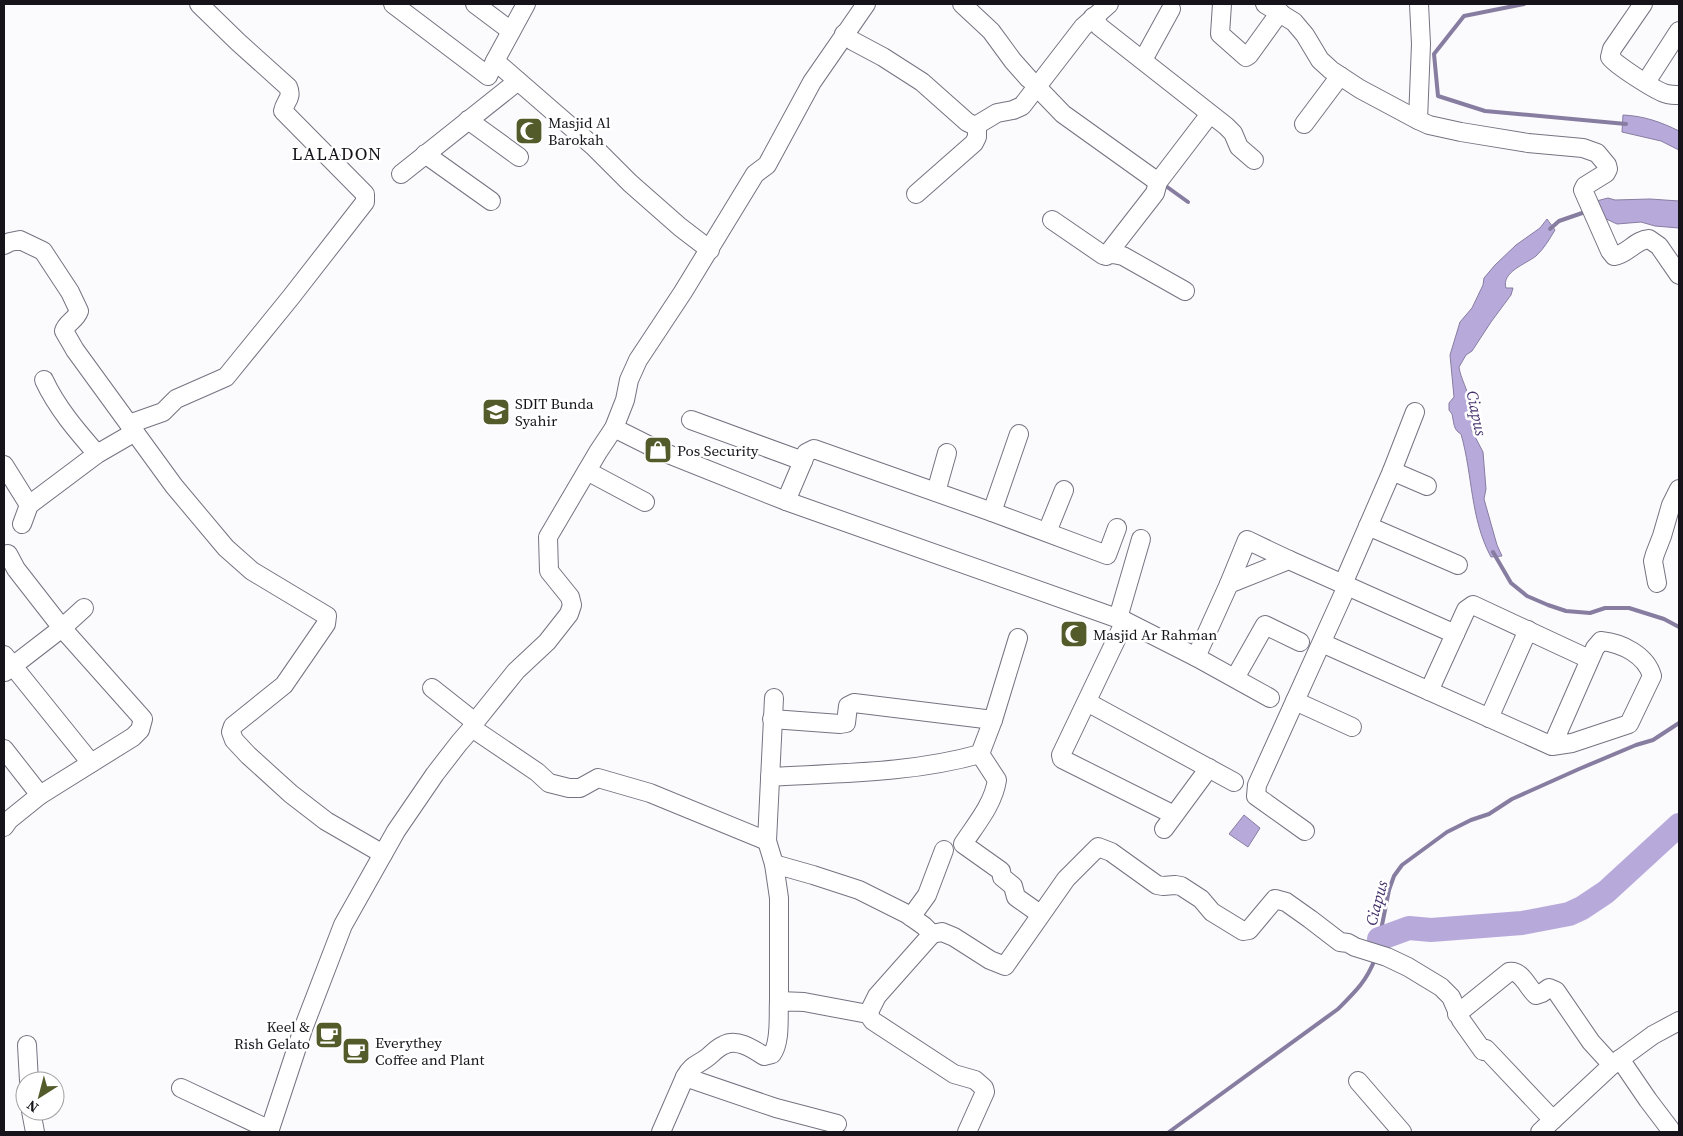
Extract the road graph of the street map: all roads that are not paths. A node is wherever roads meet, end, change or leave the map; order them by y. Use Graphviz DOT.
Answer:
graph roads {
  1 [pos="199,4"];
  2 [pos="393,4"];
  3 [pos="475,4"];
  4 [pos="526,4"];
  5 [pos="866,4"];
  6 [pos="962,4"];
  7 [pos="1109,4"];
  8 [pos="1222,4"];
  9 [pos="1419,4"];
  10 [pos="1643,4"];
  11 [pos="1273,8"];
  12 [pos="1171,9"];
  13 [pos="1093,17"];
  14 [pos="511,31"];
  15 [pos="1679,31"];
  16 [pos="844,34"];
  17 [pos="1143,60"];
  18 [pos="491,69"];
  19 [pos="1340,76"];
  20 [pos="1646,82"];
  21 [pos="1033,83"];
  22 [pos="511,86"];
  23 [pos="1679,95"];
  24 [pos="1210,114"];
  25 [pos="468,120"];
  26 [pos="1418,120"];
  27 [pos="1304,124"];
  28 [pos="977,125"];
  29 [pos="426,154"];
  30 [pos="519,157"];
  31 [pos="1254,160"];
  32 [pos="401,174"];
  33 [pos="1158,182"];
  34 [pos="916,194"];
  35 [pos="491,201"];
  36 [pos="1052,220"];
  37 [pos="4,245"];
  38 [pos="710,250"];
  39 [pos="1106,256"];
  40 [pos="1679,275"];
  41 [pos="1185,291"];
  42 [pos="44,380"];
  43 [pos="1415,412"];
  44 [pos="691,420"];
  45 [pos="132,428"];
  46 [pos="614,428"];
  47 [pos="1019,434"];
  48 [pos="947,453"];
  49 [pos="97,454"];
  50 [pos="803,461"];
  51 [pos="4,465"];
  52 [pos="587,471"];
  53 [pos="1392,471"];
  54 [pos="1427,486"];
  55 [pos="1679,488"];
  56 [pos="1064,490"];
  57 [pos="936,492"];
  58 [pos="786,501"];
  59 [pos="645,502"];
  60 [pos="29,505"];
  61 [pos="992,512"];
  62 [pos="22,524"];
  63 [pos="1368,526"];
  64 [pos="1117,528"];
  65 [pos="1047,532"];
  66 [pos="1141,539"];
  67 [pos="8,554"];
  68 [pos="1289,560"];
  69 [pos="1458,565"];
  70 [pos="1657,583"];
  71 [pos="1229,584"];
  72 [pos="1345,585"];
  73 [pos="84,608"];
  74 [pos="1121,620"];
  75 [pos="62,628"];
  76 [pos="1528,630"];
  77 [pos="1455,634"];
  78 [pos="1018,638"];
  79 [pos="1300,642"];
  80 [pos="1322,643"];
  81 [pos="1196,657"];
  82 [pos="1590,659"];
  83 [pos="7,665"];
  84 [pos="1235,678"];
  85 [pos="432,688"];
  86 [pos="1429,691"];
  87 [pos="774,698"];
  88 [pos="1270,698"];
  89 [pos="1295,701"];
  90 [pos="1087,702"];
  91 [pos="1489,718"];
  92 [pos="772,719"];
  93 [pos="993,720"];
  94 [pos="474,725"];
  95 [pos="1352,727"];
  96 [pos="1552,746"];
  97 [pos="4,749"];
  98 [pos="980,754"];
  99 [pos="91,763"];
  100 [pos="1209,768"];
  101 [pos="770,777"];
  102 [pos="1234,782"];
  103 [pos="40,795"];
  104 [pos="6,822"];
  105 [pos="1305,831"];
  106 [pos="767,841"];
  107 [pos="944,850"];
  108 [pos="383,854"];
  109 [pos="774,864"];
  110 [pos="1040,914"];
  111 [pos="912,917"];
  112 [pos="932,934"];
  113 [pos="779,1001"];
  114 [pos="868,1014"];
  115 [pos="1458,1014"];
  116 [pos="1679,1021"];
  117 [pos="27,1045"];
  118 [pos="1616,1062"];
  119 [pos="28,1071"];
  120 [pos="685,1077"];
  121 [pos="1358,1081"];
  122 [pos="181,1088"];
  123 [pos="1553,1120"];
  124 [pos="838,1124"];
  125 [pos="1670,1129"];
  126 [pos="269,1131"];
  127 [pos="661,1132"];
  128 [pos="967,1132"];
  129 [pos="1402,1132"];
  130 [pos="1540,1132"];
  1 -- 45 [label="street"];
  2 -- 18 [label="street"];
  3 -- 14 [label="street"];
  4 -- 14 [label="street"];
  5 -- 16 [label="street"];
  6 -- 21 [label="street"];
  7 -- 13 [label="street"];
  8 -- 11 [label="street"];
  9 -- 26 [label="street"];
  10 -- 20 [label="street"];
  11 -- 19 [label="street"];
  12 -- 17 [label="street"];
  13 -- 17 [label="street"];
  13 -- 21 [label="street"];
  14 -- 18 [label="street"];
  15 -- 20 [label="street"];
  16 -- 28 [label="street"];
  16 -- 38 [label="street"];
  17 -- 24 [label="street"];
  18 -- 22 [label="street"];
  19 -- 26 [label="street"];
  19 -- 27 [label="street"];
  20 -- 23 [label="street"];
  21 -- 28 [label="street"];
  21 -- 33 [label="street"];
  22 -- 25 [label="street"];
  22 -- 38 [label="street"];
  24 -- 31 [label="street"];
  24 -- 33 [label="street"];
  25 -- 29 [label="street"];
  25 -- 30 [label="street"];
  26 -- 40 [label="street"];
  28 -- 34 [label="street"];
  29 -- 32 [label="street"];
  29 -- 35 [label="street"];
  33 -- 39 [label="street"];
  36 -- 39 [label="street"];
  37 -- 45 [label="street"];
  38 -- 46 [label="street"];
  39 -- 41 [label="street"];
  42 -- 49 [label="street"];
  43 -- 53 [label="street"];
  44 -- 50 [label="street"];
  45 -- 49 [label="street"];
  45 -- 108 [label="street"];
  46 -- 52 [label="street"];
  46 -- 58 [label="street"];
  47 -- 61 [label="street"];
  48 -- 57 [label="street"];
  49 -- 60 [label="street"];
  50 -- 57 [label="street"];
  50 -- 58 [label="street"];
  51 -- 60 [label="street"];
  52 -- 59 [label="street"];
  52 -- 94 [label="street"];
  53 -- 54 [label="street"];
  53 -- 63 [label="street"];
  55 -- 70 [label="street"];
  56 -- 65 [label="street"];
  57 -- 61 [label="street"];
  58 -- 74 [label="street"];
  60 -- 62 [label="street"];
  61 -- 65 [label="street"];
  63 -- 69 [label="street"];
  63 -- 72 [label="street"];
  64 -- 65 [label="street"];
  66 -- 74 [label="street"];
  67 -- 75 [label="street"];
  68 -- 71 [label="street"];
  68 -- 71 [label="street"];
  68 -- 72 [label="street"];
  71 -- 81 [label="street"];
  72 -- 77 [label="street"];
  72 -- 80 [label="street"];
  73 -- 75 [label="street"];
  74 -- 81 [label="street"];
  74 -- 90 [label="street"];
  75 -- 83 [label="street"];
  75 -- 99 [label="street"];
  76 -- 77 [label="street"];
  76 -- 82 [label="street"];
  76 -- 91 [label="street"];
  77 -- 86 [label="street"];
  78 -- 93 [label="street"];
  79 -- 84 [label="street"];
  80 -- 86 [label="street"];
  80 -- 89 [label="street"];
  81 -- 84 [label="street"];
  82 -- 96 [label="street"];
  82 -- 96 [label="street"];
  83 -- 99 [label="street"];
  84 -- 88 [label="street"];
  85 -- 94 [label="street"];
  86 -- 91 [label="street"];
  87 -- 92 [label="street"];
  89 -- 95 [label="street"];
  89 -- 105 [label="street"];
  90 -- 100 [label="street"];
  90 -- 100 [label="street"];
  91 -- 96 [label="street"];
  92 -- 93 [label="street"];
  92 -- 101 [label="street"];
  93 -- 98 [label="street"];
  94 -- 106 [label="street"];
  94 -- 108 [label="street"];
  97 -- 103 [label="street"];
  98 -- 101 [label="street"];
  98 -- 110 [label="street"];
  99 -- 103 [label="street"];
  100 -- 102 [label="street"];
  101 -- 106 [label="street"];
  103 -- 104 [label="street"];
  106 -- 109 [label="street"];
  107 -- 111 [label="street"];
  108 -- 126 [label="street"];
  109 -- 111 [label="street"];
  109 -- 113 [label="street"];
  110 -- 112 [label="street"];
  110 -- 115 [label="street"];
  111 -- 112 [label="street"];
  112 -- 114 [label="street"];
  113 -- 114 [label="street"];
  113 -- 120 [label="street"];
  114 -- 128 [label="street"];
  115 -- 118 [label="street"];
  115 -- 123 [label="street"];
  116 -- 118 [label="street"];
  117 -- 119 [label="street"];
  118 -- 123 [label="street"];
  118 -- 125 [label="street"];
  120 -- 124 [label="street"];
  120 -- 127 [label="street"];
  121 -- 129 [label="street"];
  122 -- 126 [label="street"];
  123 -- 130 [label="street"];
}
